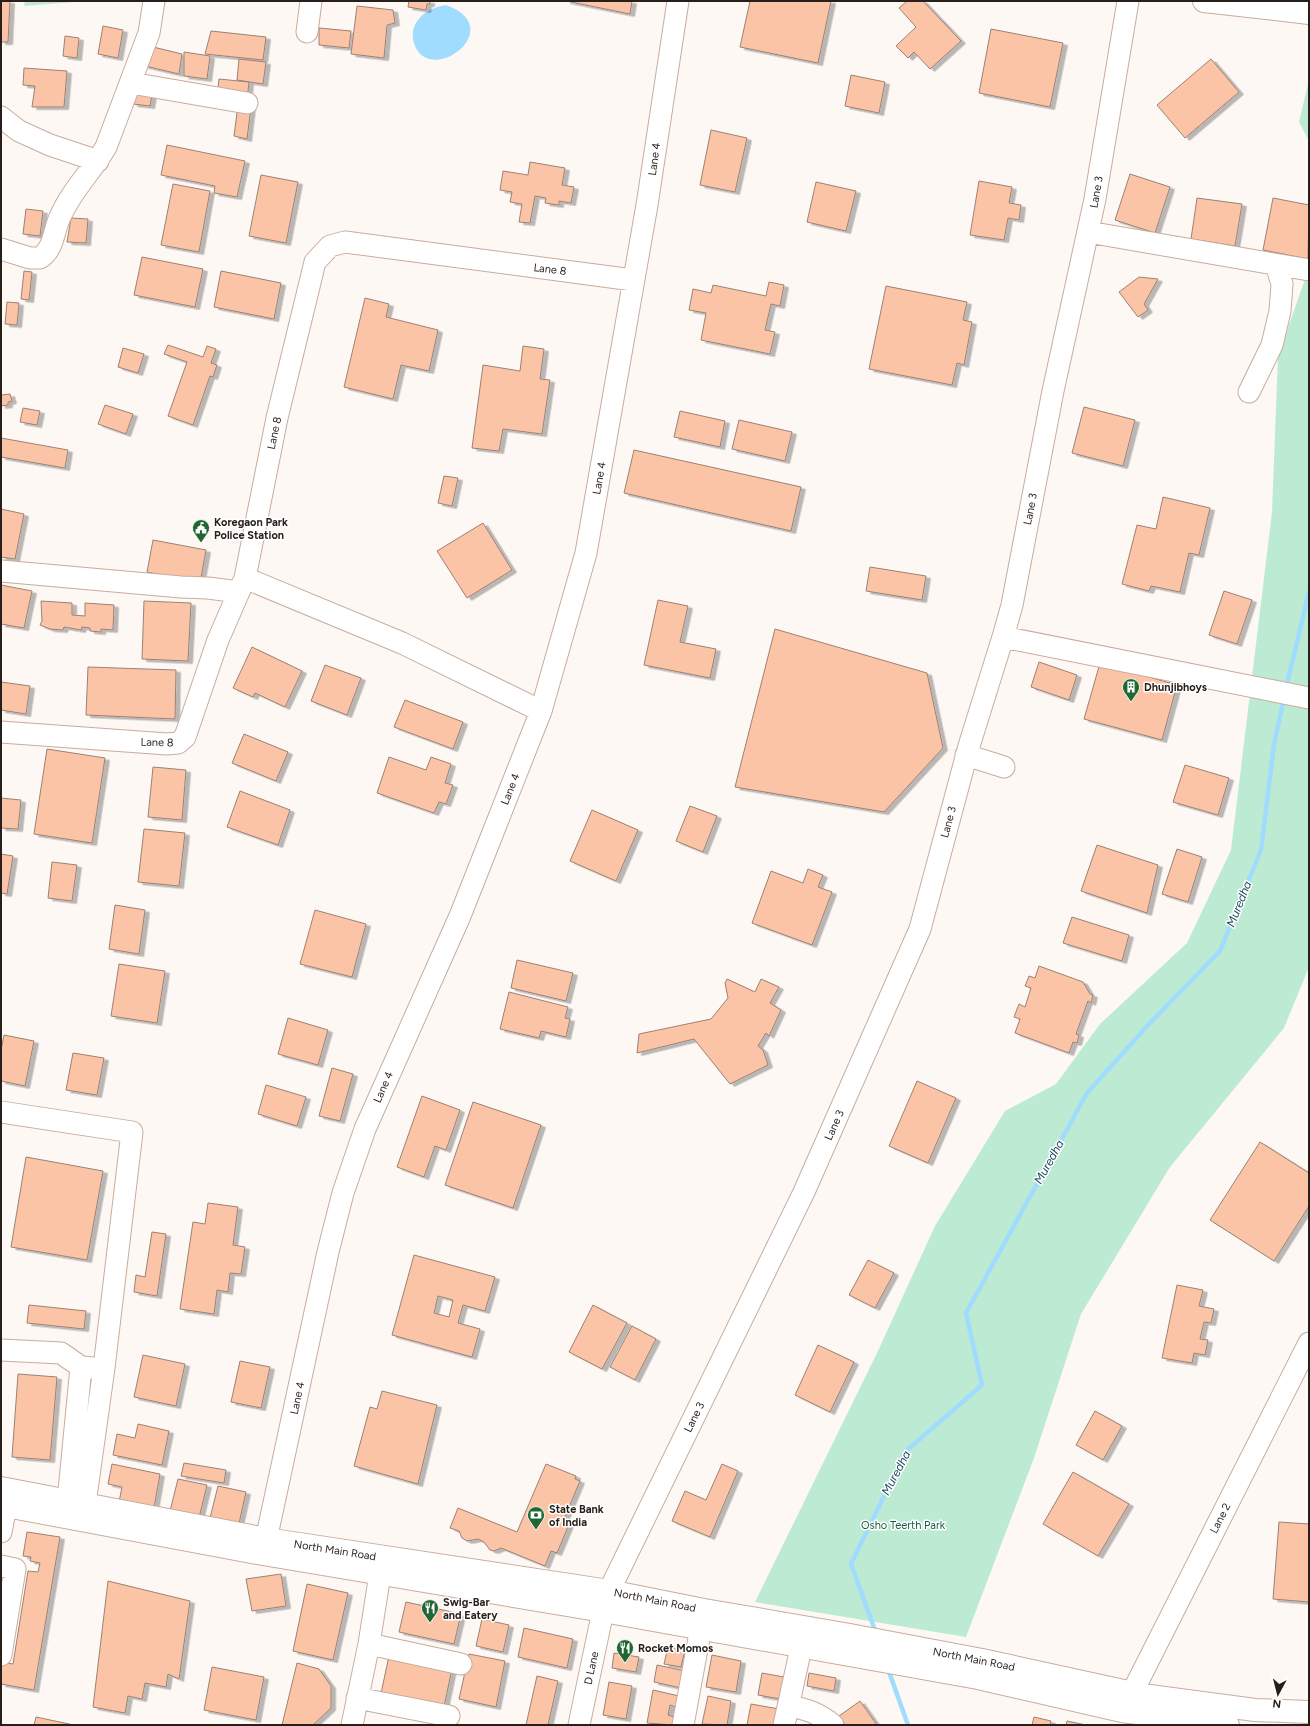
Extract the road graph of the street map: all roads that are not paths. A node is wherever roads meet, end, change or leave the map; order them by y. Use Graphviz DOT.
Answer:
graph roads {
  1 [pos="154,1"];
  2 [pos="311,1"];
  3 [pos="678,1"];
  4 [pos="1128,1"];
  5 [pos="1204,1"];
  6 [pos="1309,13"];
  7 [pos="307,32"];
  8 [pos="130,83"];
  9 [pos="247,103"];
  10 [pos="1,117"];
  11 [pos="98,161"];
  12 [pos="1088,232"];
  13 [pos="1,249"];
  14 [pos="1276,265"];
  15 [pos="1309,270"];
  16 [pos="634,280"];
  17 [pos="1249,392"];
  18 [pos="1,571"];
  19 [pos="242,585"];
  20 [pos="1003,638"];
  21 [pos="1309,698"];
  22 [pos="541,711"];
  23 [pos="1,732"];
  24 [pos="966,755"];
  25 [pos="1004,767"];
  26 [pos="1,1112"];
  27 [pos="1309,1343"];
  28 [pos="1,1350"];
  29 [pos="81,1367"];
  30 [pos="104,1368"];
  31 [pos="3,1500"];
  32 [pos="77,1502"];
  33 [pos="1,1532"];
  34 [pos="265,1547"];
  35 [pos="1,1566"];
  36 [pos="380,1574"];
  37 [pos="606,1601"];
  38 [pos="703,1619"];
  39 [pos="804,1637"];
  40 [pos="369,1642"];
  41 [pos="1,1655"];
  42 [pos="461,1660"];
  43 [pos="357,1698"];
  44 [pos="1124,1710"];
  45 [pos="1309,1712"];
  46 [pos="787,1715"];
  47 [pos="449,1716"];
  48 [pos="352,1725"];
  49 [pos="579,1725"];
  50 [pos="683,1725"];
  51 [pos="833,1725"];
  52 [pos="1228,1725"];
  1 -- 8 [label="street"];
  2 -- 7 [label="street"];
  3 -- 16 [label="street, Lane 4"];
  4 -- 12 [label="street, Lane 3"];
  5 -- 6 [label="main road"];
  8 -- 9 [label="street"];
  8 -- 11 [label="street"];
  10 -- 11 [label="street"];
  11 -- 13 [label="street"];
  12 -- 14 [label="street"];
  12 -- 20 [label="street, Lane 3"];
  14 -- 15 [label="street"];
  14 -- 17 [label="street"];
  16 -- 19 [label="street, Lane 8"];
  16 -- 22 [label="street, Lane 4"];
  18 -- 19 [label="street"];
  19 -- 22 [label="street"];
  19 -- 23 [label="street, Lane 8"];
  20 -- 21 [label="street"];
  20 -- 24 [label="street, Lane 3"];
  22 -- 34 [label="street, Lane 4"];
  24 -- 25 [label="street"];
  24 -- 37 [label="street, Lane 3"];
  26 -- 30 [label="street"];
  27 -- 44 [label="street, Lane 2"];
  28 -- 29 [label="street"];
  29 -- 30 [label="street"];
  29 -- 32 [label="street"];
  30 -- 32 [label="street"];
  31 -- 32 [label="main road, North Main Road"];
  31 -- 33 [label="street"];
  31 -- 34 [label="main road, North Main Road"];
  32 -- 34 [label="main road, North Main Road"];
  34 -- 36 [label="main road, North Main Road"];
  34 -- 37 [label="main road, North Main Road"];
  35 -- 41 [label="street"];
  36 -- 37 [label="main road, North Main Road"];
  36 -- 40 [label="street"];
  37 -- 38 [label="main road, North Main Road"];
  37 -- 49 [label="street, D Lane"];
  38 -- 39 [label="main road, North Main Road"];
  38 -- 50 [label="street"];
  39 -- 44 [label="main road, North Main Road"];
  39 -- 46 [label="street"];
  40 -- 42 [label="street"];
  40 -- 43 [label="street"];
  43 -- 47 [label="street"];
  43 -- 48 [label="street"];
  44 -- 45 [label="main road, North Main Road"];
  44 -- 52 [label="main road, North Main Road"];
  46 -- 51 [label="street"];
}
